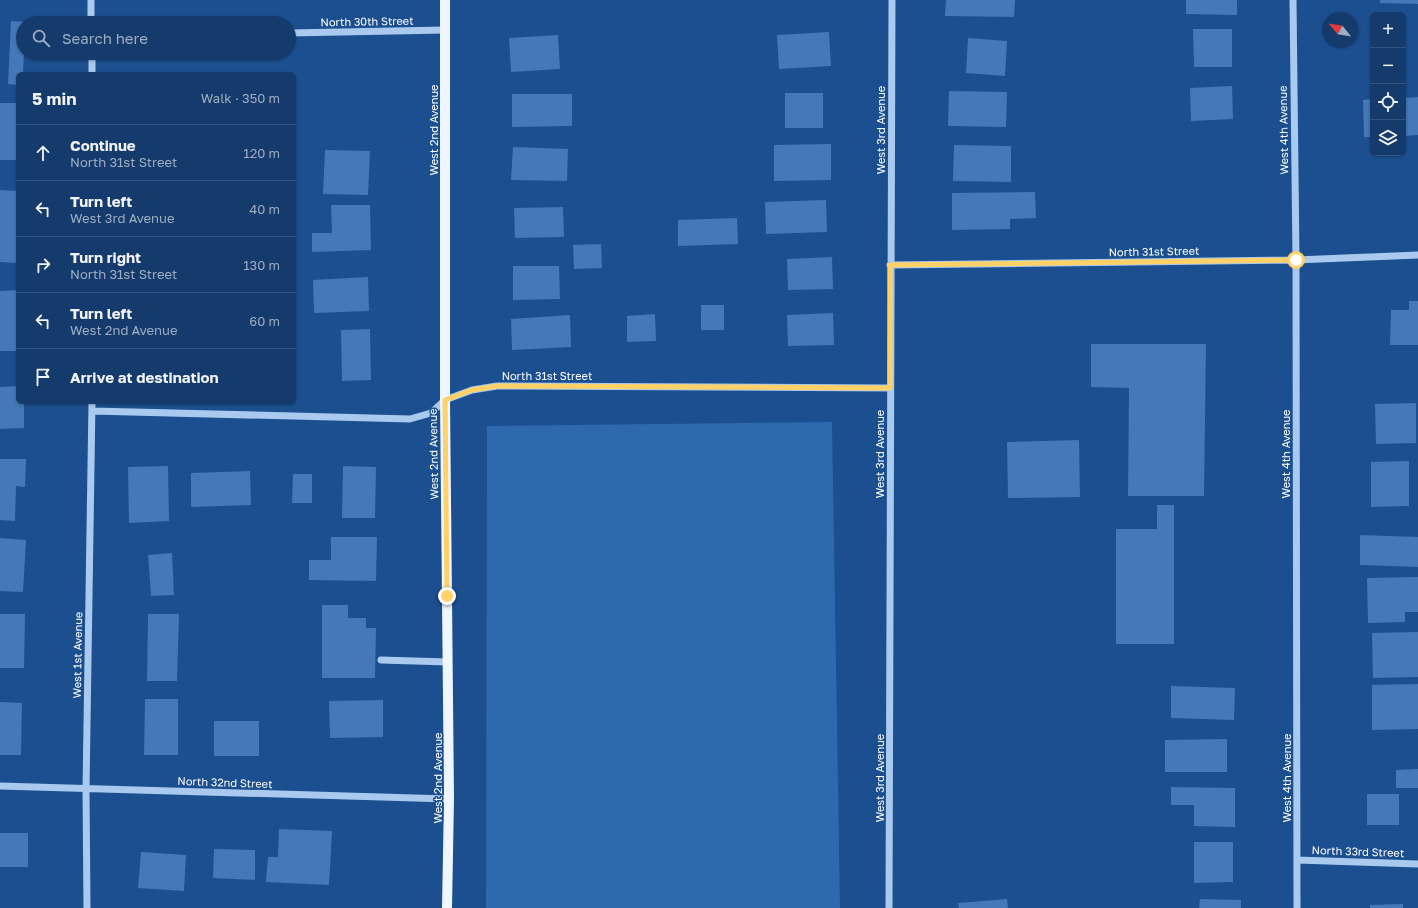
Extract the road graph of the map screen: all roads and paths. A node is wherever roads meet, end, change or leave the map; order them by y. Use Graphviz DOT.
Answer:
graph roads {
  1 [pos="91,0"];
  2 [pos="446,0"];
  3 [pos="892,0"];
  4 [pos="1293,0"];
  5 [pos="91,16"];
  6 [pos="445,30"];
  7 [pos="296,33"];
  8 [pos="92,60"];
  9 [pos="92,72"];
  10 [pos="1418,255"];
  11 [pos="1296,260"];
  12 [pos="890,265"];
  13 [pos="890,388"];
  14 [pos="445,400"];
  15 [pos="92,404"];
  16 [pos="92,411"];
  17 [pos="381,660"];
  18 [pos="448,662"];
  19 [pos="0,786"];
  20 [pos="86,789"];
  21 [pos="449,800"];
  22 [pos="1297,860"];
  23 [pos="1418,864"];
  24 [pos="87,908"];
  25 [pos="448,908"];
  26 [pos="889,908"];
  27 [pos="1297,908"];
  1 -- 5 [label="street"];
  2 -- 6 [label="main road, West 2nd Avenue"];
  3 -- 12 [label="street, West 3rd Avenue"];
  4 -- 11 [label="street, West 4th Avenue"];
  6 -- 7 [label="street, North 30th Street"];
  6 -- 14 [label="main road, West 2nd Avenue"];
  8 -- 9 [label="street"];
  10 -- 11 [label="street, North 31st Street"];
  11 -- 12 [label="street, North 31st Street"];
  11 -- 22 [label="street, West 4th Avenue"];
  12 -- 13 [label="street, West 3rd Avenue"];
  13 -- 14 [label="street, North 31st Street"];
  13 -- 26 [label="street, West 3rd Avenue"];
  14 -- 16 [label="street, North 31st Street"];
  14 -- 18 [label="main road, West 2nd Avenue"];
  15 -- 16 [label="street, West 1st Avenue"];
  16 -- 20 [label="street, West 1st Avenue"];
  17 -- 18 [label="street"];
  18 -- 21 [label="main road, West 2nd Avenue"];
  19 -- 20 [label="street, North 32nd Street"];
  20 -- 21 [label="street, North 32nd Street"];
  20 -- 24 [label="street, West 1st Avenue"];
  21 -- 25 [label="main road, West 2nd Avenue"];
  22 -- 23 [label="street, North 33rd Street"];
  22 -- 27 [label="street, West 4th Avenue"];
}
